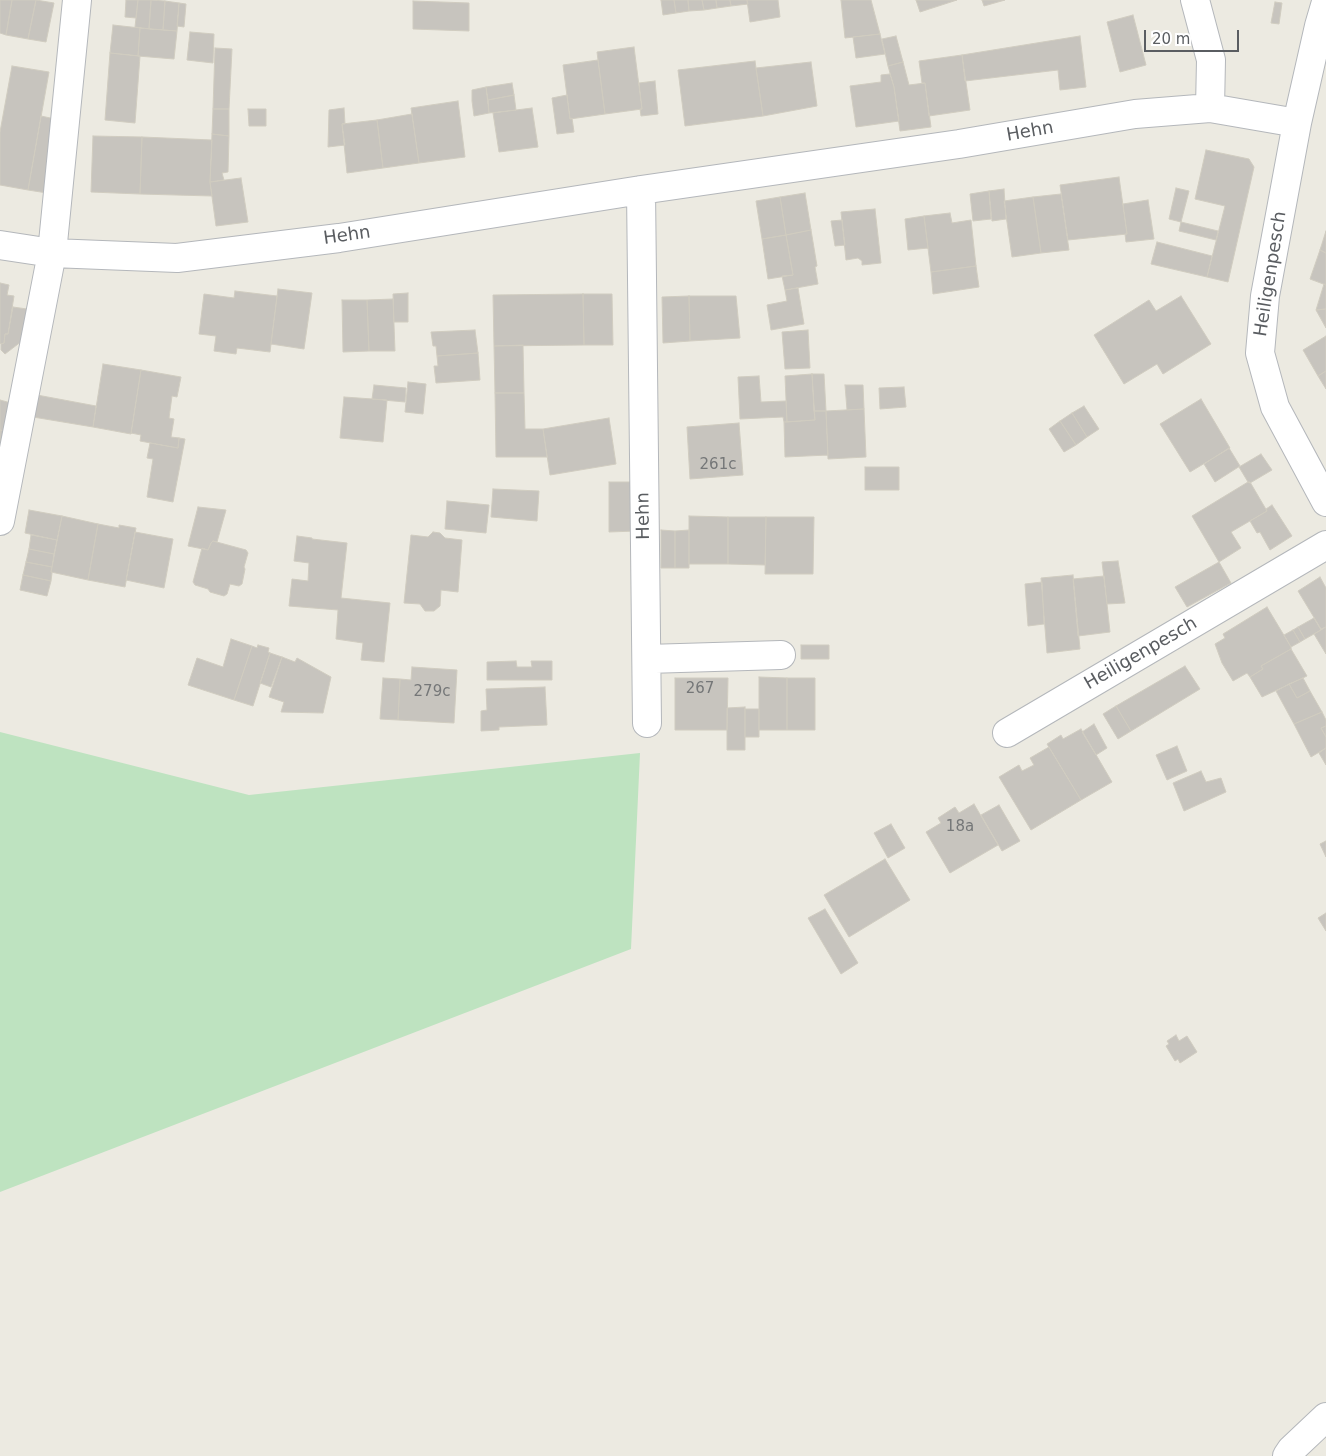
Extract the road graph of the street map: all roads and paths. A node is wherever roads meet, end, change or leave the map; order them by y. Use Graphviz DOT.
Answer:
graph roads {
  1 [pos="77,0"];
  2 [pos="1196,0"];
  3 [pos="1326,2"];
  4 [pos="1210,108"];
  5 [pos="1297,123"];
  6 [pos="641,190"];
  7 [pos="0,245"];
  8 [pos="52,253"];
  9 [pos="1326,502"];
  10 [pos="0,521"];
  11 [pos="1326,545"];
  12 [pos="781,655"];
  13 [pos="646,658"];
  14 [pos="648,723"];
  15 [pos="1007,733"];
  16 [pos="1326,1417"];
  17 [pos="1287,1456"];
  1 -- 8 [label="street"];
  2 -- 4 [label="street"];
  3 -- 5 [label="street"];
  4 -- 5 [label="street, Hehn"];
  4 -- 6 [label="street, Hehn"];
  5 -- 9 [label="street, Heiligenpesch"];
  6 -- 8 [label="street, Hehn"];
  6 -- 13 [label="street, Hehn"];
  7 -- 8 [label="street, Hehn"];
  8 -- 10 [label="street"];
  11 -- 15 [label="street, Heiligenpesch"];
  12 -- 13 [label="street"];
  13 -- 14 [label="street, Hehn"];
  16 -- 17 [label="street"];
}
